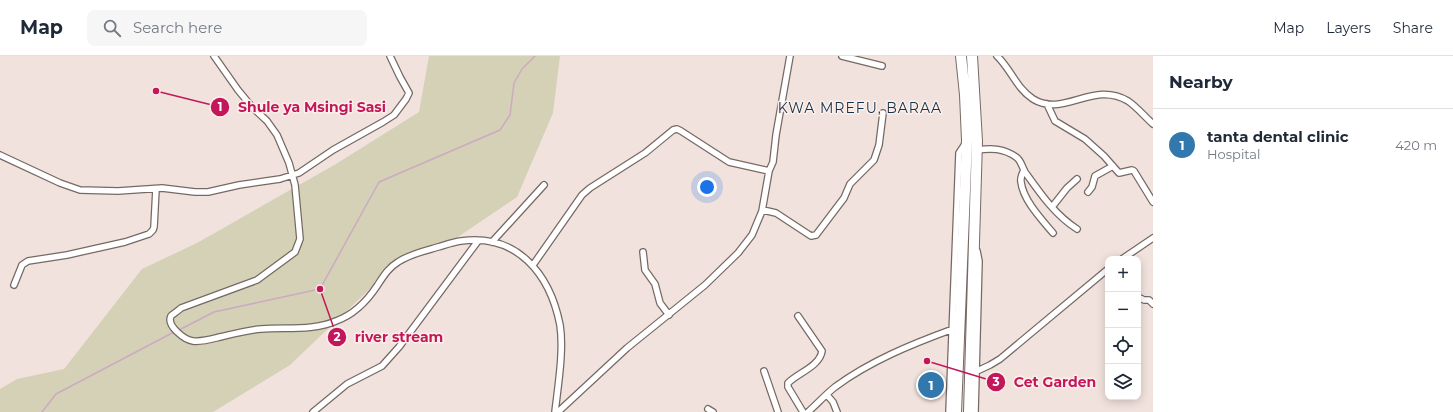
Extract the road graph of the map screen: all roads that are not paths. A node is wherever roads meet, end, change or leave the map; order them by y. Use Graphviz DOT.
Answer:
graph roads {
  1 [pos="214,56"];
  2 [pos="390,56"];
  3 [pos="790,56"];
  4 [pos="842,56"];
  5 [pos="961,56"];
  6 [pos="972,56"];
  7 [pos="997,56"];
  8 [pos="882,66"];
  9 [pos="1047,104"];
  10 [pos="883,113"];
  11 [pos="1153,124"];
  12 [pos="967,140"];
  13 [pos="977,150"];
  14 [pos="0,155"];
  15 [pos="1113,166"];
  16 [pos="1024,170"];
  17 [pos="769,171"];
  18 [pos="293,175"];
  19 [pos="1077,179"];
  20 [pos="544,185"];
  21 [pos="156,188"];
  22 [pos="1088,192"];
  23 [pos="1153,202"];
  24 [pos="963,205"];
  25 [pos="976,207"];
  26 [pos="1052,207"];
  27 [pos="762,210"];
  28 [pos="1077,229"];
  29 [pos="1053,233"];
  30 [pos="1153,238"];
  31 [pos="478,241"];
  32 [pos="962,241"];
  33 [pos="492,242"];
  34 [pos="975,243"];
  35 [pos="644,252"];
  36 [pos="1126,256"];
  37 [pos="533,265"];
  38 [pos="1105,272"];
  39 [pos="14,285"];
  40 [pos="1141,298"];
  41 [pos="1153,304"];
  42 [pos="669,315"];
  43 [pos="798,316"];
  44 [pos="953,329"];
  45 [pos="764,371"];
  46 [pos="975,372"];
  47 [pos="827,395"];
  48 [pos="313,412"];
  49 [pos="557,412"];
  50 [pos="778,412"];
  51 [pos="802,412"];
  52 [pos="808,412"];
  53 [pos="837,412"];
  54 [pos="949,412"];
  55 [pos="956,412"];
  56 [pos="969,412"];
  57 [pos="975,412"];
  1 -- 18 [label="street"];
  2 -- 18 [label="street"];
  3 -- 17 [label="street"];
  4 -- 8 [label="street"];
  5 -- 12 [label="highway"];
  6 -- 13 [label="highway"];
  7 -- 9 [label="street"];
  9 -- 11 [label="street"];
  9 -- 15 [label="street"];
  10 -- 27 [label="street"];
  12 -- 24 [label="highway"];
  12 -- 44 [label="street"];
  13 -- 16 [label="street"];
  13 -- 25 [label="highway"];
  14 -- 21 [label="street"];
  15 -- 22 [label="street"];
  15 -- 23 [label="street"];
  16 -- 26 [label="street"];
  16 -- 29 [label="street"];
  17 -- 27 [label="street"];
  17 -- 37 [label="street"];
  18 -- 21 [label="street"];
  18 -- 31 [label="street"];
  19 -- 26 [label="street"];
  20 -- 33 [label="street"];
  21 -- 39 [label="street"];
  24 -- 25 [label="highway"];
  24 -- 32 [label="highway"];
  25 -- 34 [label="highway"];
  26 -- 28 [label="street"];
  27 -- 42 [label="street"];
  30 -- 36 [label="street"];
  31 -- 33 [label="street"];
  31 -- 48 [label="street"];
  32 -- 34 [label="highway"];
  32 -- 55 [label="highway"];
  33 -- 37 [label="street"];
  34 -- 46 [label="street"];
  34 -- 56 [label="highway"];
  35 -- 42 [label="street"];
  37 -- 49 [label="street"];
  38 -- 46 [label="street"];
  40 -- 41 [label="street"];
  42 -- 49 [label="street"];
  43 -- 51 [label="street"];
  44 -- 47 [label="street"];
  44 -- 54 [label="street"];
  45 -- 50 [label="street"];
  46 -- 57 [label="street"];
  47 -- 52 [label="street"];
  47 -- 53 [label="street"];
}
